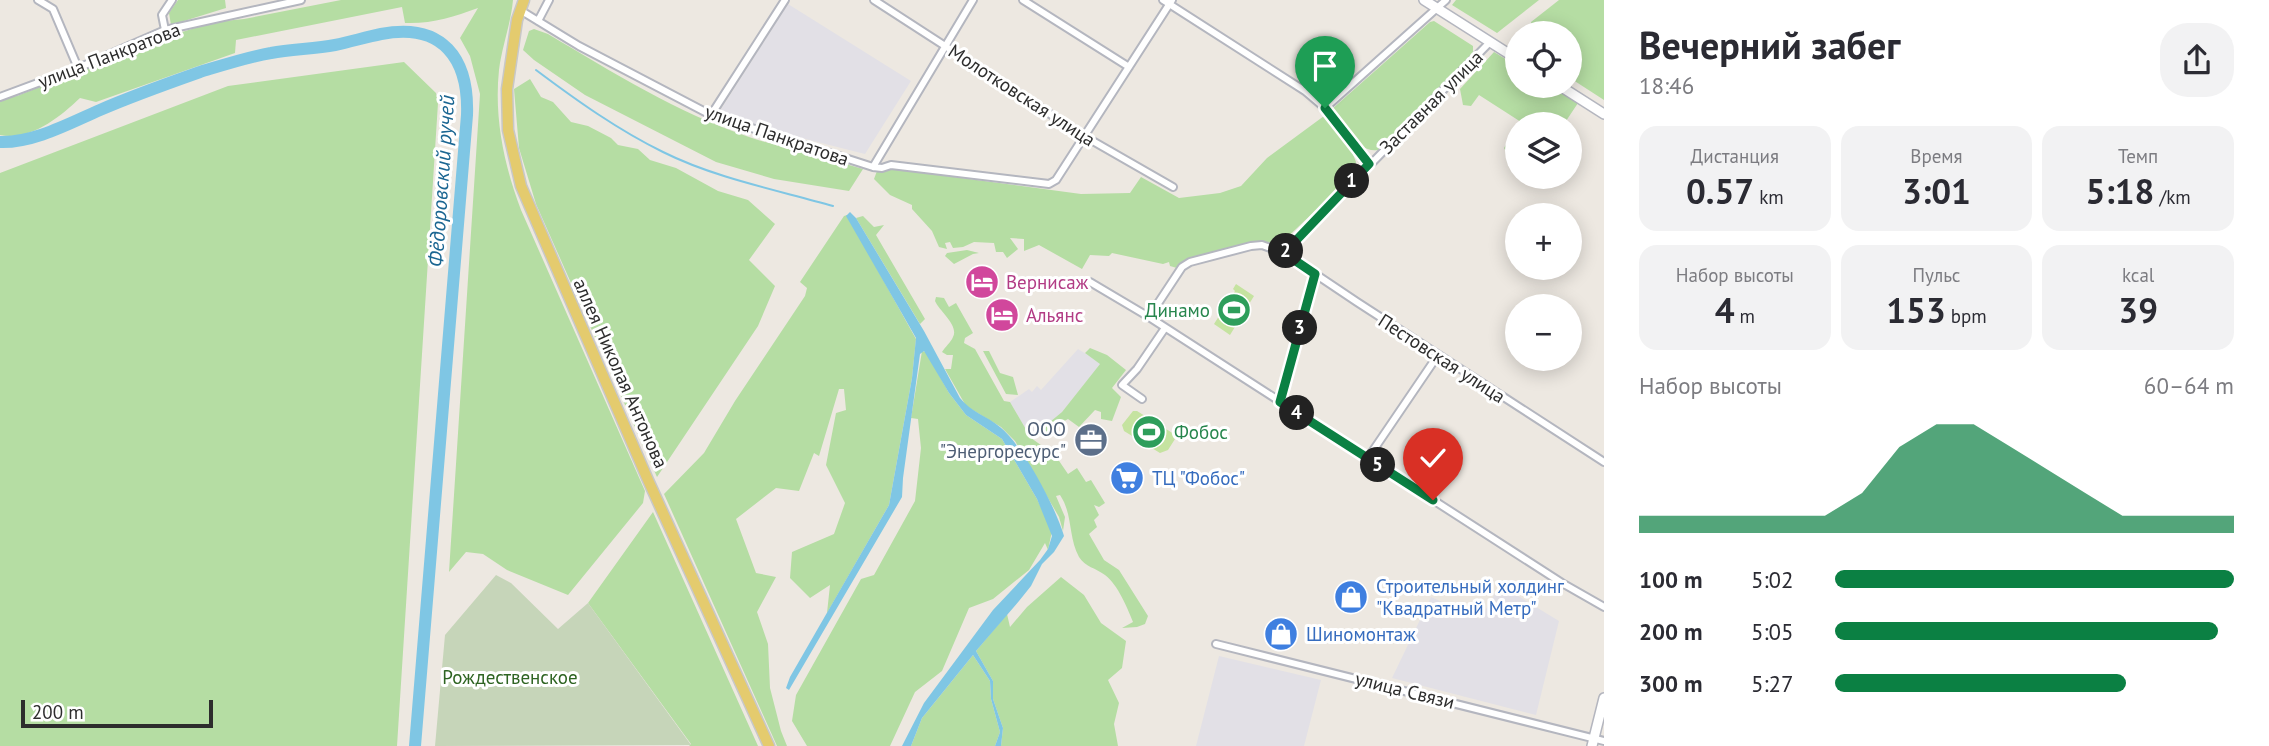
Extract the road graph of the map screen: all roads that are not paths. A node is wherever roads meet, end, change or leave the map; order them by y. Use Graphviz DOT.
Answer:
graph roads {
  1 [pos="38,0"];
  2 [pos="59,0"];
  3 [pos="172,0"];
  4 [pos="301,0"];
  5 [pos="549,0"];
  6 [pos="785,0"];
  7 [pos="874,0"];
  8 [pos="974,0"];
  9 [pos="1023,0"];
  10 [pos="1163,0"];
  11 [pos="1424,0"];
  12 [pos="1446,0"];
  13 [pos="1171,2"];
  14 [pos="522,5"];
  15 [pos="1436,8"];
  16 [pos="53,9"];
  17 [pos="538,21"];
  18 [pos="165,30"];
  19 [pos="1490,42"];
  20 [pos="946,46"];
  21 [pos="1505,51"];
  22 [pos="1129,67"];
  23 [pos="78,68"];
  24 [pos="0,97"];
  25 [pos="1579,98"];
  26 [pos="1325,108"];
  27 [pos="1604,114"];
  28 [pos="711,115"];
  29 [pos="1084,136"];
  30 [pos="1369,164"];
  31 [pos="873,167"];
  32 [pos="1173,187"];
  33 [pos="1283,252"];
  34 [pos="1315,274"];
  35 [pos="1090,282"];
  36 [pos="1149,317"];
  37 [pos="1166,328"];
  38 [pos="1438,355"];
  39 [pos="1142,400"];
  40 [pos="1280,402"];
  41 [pos="1368,458"];
  42 [pos="1604,462"];
  43 [pos="1604,607"];
  44 [pos="1216,644"];
  45 [pos="1604,698"];
  46 [pos="1604,741"];
  47 [pos="1593,742"];
  48 [pos="769,746"];
  1 -- 16 [label="street"];
  2 -- 16 [label="street"];
  3 -- 18 [label="street"];
  4 -- 18 [label="street, улица Панкратова"];
  5 -- 17 [label="street"];
  6 -- 28 [label="street"];
  7 -- 20 [label="street, Молотковская улица"];
  8 -- 20 [label="street"];
  9 -- 22 [label="street"];
  10 -- 13 [label="street"];
  11 -- 15 [label="main road"];
  12 -- 15 [label="street"];
  13 -- 22 [label="street"];
  13 -- 26 [label="street"];
  14 -- 17 [label="street, улица Панкратова"];
  14 -- 48 [label="main road, аллея Николая Антонова"];
  15 -- 19 [label="main road"];
  15 -- 26 [label="street"];
  16 -- 23 [label="street"];
  17 -- 28 [label="street, улица Панкратова"];
  18 -- 23 [label="street, улица Панкратова"];
  19 -- 21 [label="main road"];
  19 -- 30 [label="street, Заставная улица"];
  20 -- 29 [label="street, Молотковская улица"];
  20 -- 31 [label="street"];
  22 -- 29 [label="street"];
  23 -- 24 [label="street, улица Панкратова"];
  25 -- 27 [label="main road"];
  26 -- 30 [label="street"];
  28 -- 31 [label="street, улица Панкратова"];
  29 -- 31 [label="street, улица Панкратова"];
  29 -- 32 [label="street, Молотковская улица"];
  30 -- 33 [label="street, Заставная улица"];
  33 -- 34 [label="street, Пестовская улица"];
  33 -- 36 [label="street"];
  34 -- 38 [label="street, Пестовская улица"];
  34 -- 40 [label="street"];
  35 -- 36 [label="street"];
  36 -- 37 [label="street"];
  37 -- 39 [label="street"];
  37 -- 40 [label="street"];
  38 -- 41 [label="street"];
  38 -- 42 [label="street, Пестовская улица"];
  40 -- 41 [label="street"];
  41 -- 43 [label="street"];
  44 -- 47 [label="street, улица Связи"];
  45 -- 47 [label="main road"];
  46 -- 47 [label="street, улица Связи"];
}
